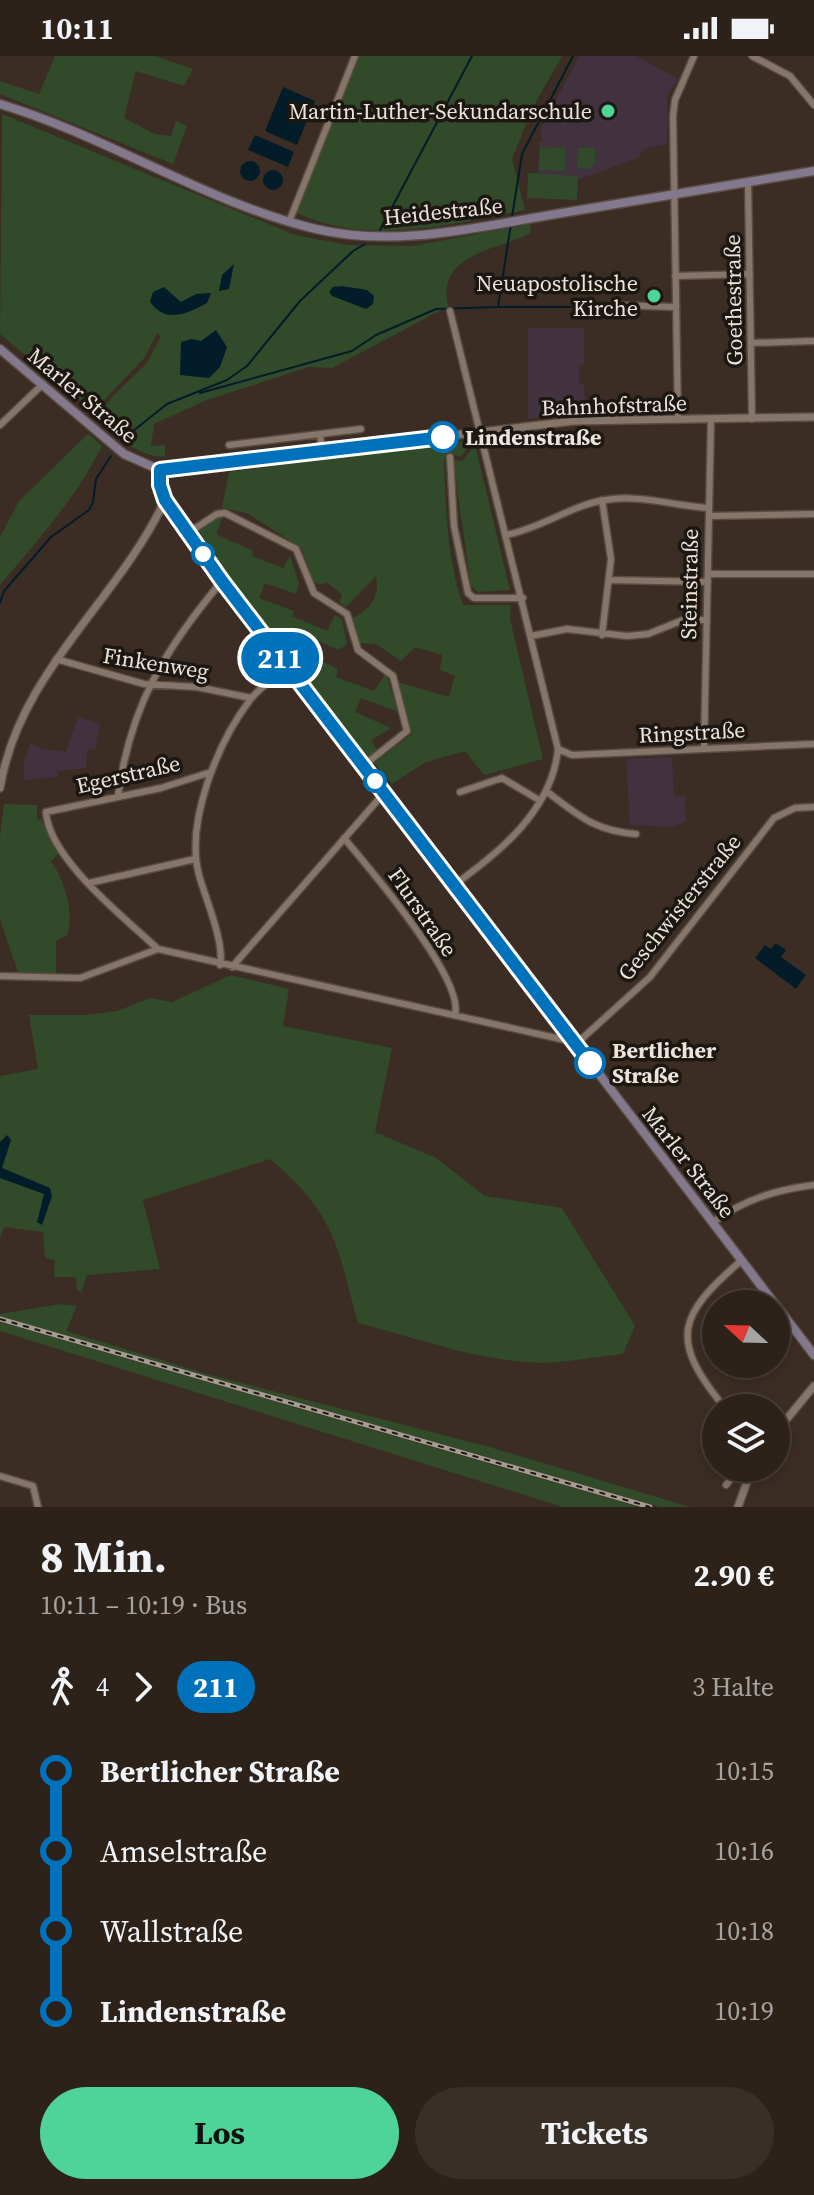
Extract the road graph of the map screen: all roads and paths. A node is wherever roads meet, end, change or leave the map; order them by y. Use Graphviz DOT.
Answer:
graph roads {
  1 [pos="355,56"];
  2 [pos="694,56"];
  3 [pos="752,56"];
  4 [pos="0,104"];
  5 [pos="814,105"];
  6 [pos="814,171"];
  7 [pos="748,182"];
  8 [pos="673,194"];
  9 [pos="289,222"];
  10 [pos="750,274"];
  11 [pos="675,276"];
  12 [pos="611,305"];
  13 [pos="675,307"];
  14 [pos="450,311"];
  15 [pos="814,341"];
  16 [pos="752,343"];
  17 [pos="0,349"];
  18 [pos="43,384"];
  19 [pos="814,417"];
  20 [pos="711,419"];
  21 [pos="752,419"];
  22 [pos="678,420"];
  23 [pos="0,425"];
  24 [pos="361,429"];
  25 [pos="481,431"];
  26 [pos="320,434"];
  27 [pos="229,445"];
  28 [pos="322,451"];
  29 [pos="450,457"];
  30 [pos="160,470"];
  31 [pos="165,500"];
  32 [pos="602,500"];
  33 [pos="709,512"];
  34 [pos="814,514"];
  35 [pos="188,533"];
  36 [pos="506,535"];
  37 [pos="814,574"];
  38 [pos="708,578"];
  39 [pos="610,580"];
  40 [pos="222,581"];
  41 [pos="523,598"];
  42 [pos="707,620"];
  43 [pos="602,635"];
  44 [pos="531,636"];
  45 [pos="56,659"];
  46 [pos="287,667"];
  47 [pos="149,683"];
  48 [pos="251,698"];
  49 [pos="814,744"];
  50 [pos="558,749"];
  51 [pos="704,749"];
  52 [pos="572,755"];
  53 [pos="557,763"];
  54 [pos="363,766"];
  55 [pos="211,772"];
  56 [pos="0,788"];
  57 [pos="546,791"];
  58 [pos="460,792"];
  59 [pos="384,793"];
  60 [pos="118,796"];
  61 [pos="539,800"];
  62 [pos="814,807"];
  63 [pos="636,834"];
  64 [pos="344,838"];
  65 [pos="195,859"];
  66 [pos="89,883"];
  67 [pos="454,885"];
  68 [pos="158,949"];
  69 [pos="220,965"];
  70 [pos="232,967"];
  71 [pos="0,976"];
  72 [pos="455,1015"];
  73 [pos="575,1043"];
  74 [pos="814,1185"];
  75 [pos="713,1222"];
  76 [pos="742,1260"];
  77 [pos="765,1290"];
  78 [pos="790,1323"];
  79 [pos="814,1355"];
  80 [pos="814,1386"];
  81 [pos="715,1394"];
  82 [pos="790,1415"];
  83 [pos="0,1476"];
  84 [pos="728,1482"];
  85 [pos="747,1482"];
  86 [pos="726,1485"];
  87 [pos="38,1507"];
  88 [pos="738,1507"];
  1 -- 9 [label="street"];
  2 -- 8 [label="street"];
  3 -- 5 [label="street"];
  4 -- 9 [label="main road, Heidestraße"];
  6 -- 7 [label="main road, Heidestraße"];
  7 -- 8 [label="main road, Heidestraße"];
  7 -- 10 [label="street, Goethestraße"];
  8 -- 9 [label="main road, Heidestraße"];
  8 -- 11 [label="street"];
  10 -- 11 [label="street"];
  10 -- 16 [label="street, Goethestraße"];
  11 -- 13 [label="street"];
  12 -- 13 [label="street"];
  13 -- 22 [label="street"];
  14 -- 25 [label="street"];
  15 -- 16 [label="street"];
  16 -- 21 [label="street, Goethestraße"];
  17 -- 18 [label="main road, Marler Straße"];
  18 -- 23 [label="street"];
  18 -- 30 [label="main road, Marler Straße"];
  19 -- 21 [label="street, Bahnhofstraße"];
  20 -- 21 [label="street, Bahnhofstraße"];
  20 -- 22 [label="street, Bahnhofstraße"];
  20 -- 33 [label="street, Steinstraße"];
  22 -- 25 [label="street, Bahnhofstraße"];
  24 -- 26 [label="street"];
  25 -- 28 [label="street, Bahnhofstraße"];
  25 -- 36 [label="street"];
  26 -- 27 [label="street"];
  26 -- 28 [label="street"];
  28 -- 30 [label="street, Bahnhofstraße"];
  29 -- 41 [label="street"];
  30 -- 31 [label="main road, Marler Straße"];
  31 -- 35 [label="main road, Marler Straße"];
  31 -- 45 [label="street"];
  32 -- 33 [label="street"];
  32 -- 36 [label="street"];
  32 -- 39 [label="street"];
  33 -- 34 [label="street"];
  33 -- 38 [label="street, Steinstraße"];
  35 -- 40 [label="main road, Marler Straße"];
  35 -- 54 [label="street"];
  36 -- 41 [label="street"];
  37 -- 38 [label="street"];
  38 -- 39 [label="street"];
  38 -- 42 [label="street, Steinstraße"];
  39 -- 43 [label="street"];
  40 -- 46 [label="main road, Marler Straße"];
  40 -- 47 [label="street"];
  41 -- 44 [label="street"];
  42 -- 43 [label="street"];
  42 -- 51 [label="street, Steinstraße"];
  43 -- 44 [label="street"];
  44 -- 50 [label="street"];
  45 -- 47 [label="street, Finkenweg"];
  45 -- 56 [label="street"];
  46 -- 48 [label="street"];
  46 -- 54 [label="main road, Marler Straße"];
  47 -- 48 [label="street, Finkenweg"];
  47 -- 60 [label="street"];
  48 -- 55 [label="street"];
  49 -- 51 [label="street, Ringstraße"];
  50 -- 52 [label="street, Ringstraße"];
  50 -- 53 [label="street"];
  51 -- 52 [label="street, Ringstraße"];
  52 -- 53 [label="street, Ringstraße"];
  53 -- 57 [label="street"];
  54 -- 59 [label="main road, Marler Straße"];
  55 -- 60 [label="street, Egerstraße"];
  55 -- 65 [label="street"];
  57 -- 61 [label="street"];
  57 -- 63 [label="street"];
  58 -- 61 [label="street"];
  59 -- 64 [label="street"];
  59 -- 67 [label="main road, Marler Straße"];
  60 -- 66 [label="street, Egerstraße"];
  61 -- 67 [label="street"];
  62 -- 73 [label="street, Geschwisterstraße"];
  64 -- 70 [label="street"];
  64 -- 72 [label="street, Flurstraße"];
  65 -- 66 [label="street"];
  65 -- 69 [label="street"];
  66 -- 68 [label="street"];
  67 -- 73 [label="main road, Marler Straße"];
  68 -- 69 [label="street"];
  68 -- 71 [label="street"];
  69 -- 70 [label="street"];
  70 -- 72 [label="street"];
  72 -- 73 [label="street"];
  73 -- 75 [label="main road, Marler Straße"];
  74 -- 75 [label="street"];
  75 -- 76 [label="main road, Marler Straße"];
  76 -- 77 [label="main road, Marler Straße"];
  76 -- 81 [label="street"];
  78 -- 79 [label="main road, Marler Straße"];
  80 -- 82 [label="street"];
  83 -- 87 [label="street"];
  84 -- 86 [label="street"];
  85 -- 88 [label="street"];
}
